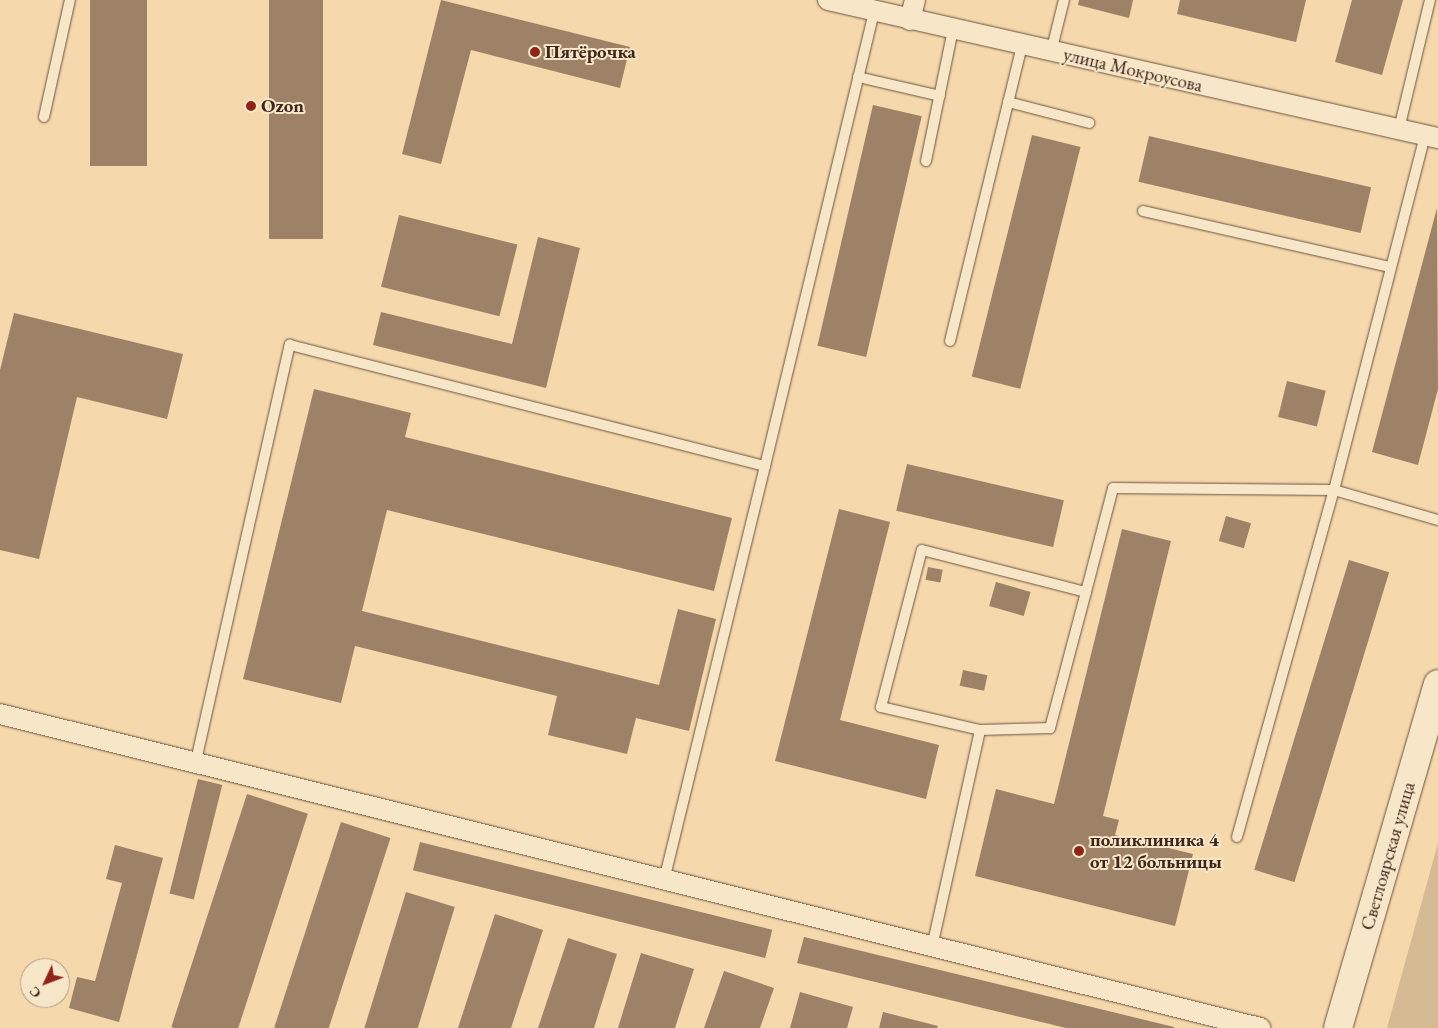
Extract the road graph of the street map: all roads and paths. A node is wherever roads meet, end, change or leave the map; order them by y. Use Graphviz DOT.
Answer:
graph roads {
  1 [pos="70,0"];
  2 [pos="828,0"];
  3 [pos="915,0"];
  4 [pos="1064,0"];
  5 [pos="1430,0"];
  6 [pos="874,11"];
  7 [pos="910,20"];
  8 [pos="953,30"];
  9 [pos="1022,45"];
  10 [pos="1051,52"];
  11 [pos="858,77"];
  12 [pos="940,96"];
  13 [pos="1008,102"];
  14 [pos="44,117"];
  15 [pos="1089,124"];
  16 [pos="1399,129"];
  17 [pos="1432,136"];
  18 [pos="926,161"];
  19 [pos="1143,210"];
  20 [pos="1390,267"];
  21 [pos="950,341"];
  22 [pos="765,466"];
  23 [pos="1334,490"];
  24 [pos="1438,520"];
  25 [pos="1086,592"];
  26 [pos="1438,684"];
  27 [pos="0,714"];
  28 [pos="980,730"];
  29 [pos="195,765"];
  30 [pos="1237,837"];
  31 [pos="664,881"];
  32 [pos="932,947"];
  33 [pos="1260,1028"];
  34 [pos="1338,1028"];
  1 -- 14 [label="lane"];
  2 -- 6 [label="street, улица Мокроусова"];
  3 -- 7 [label="street"];
  4 -- 10 [label="lane"];
  5 -- 16 [label="lane"];
  6 -- 7 [label="street, улица Мокроусова"];
  6 -- 11 [label="lane"];
  7 -- 8 [label="street, улица Мокроусова"];
  8 -- 9 [label="street, улица Мокроусова"];
  8 -- 12 [label="lane"];
  9 -- 10 [label="street, улица Мокроусова"];
  9 -- 13 [label="lane"];
  10 -- 16 [label="street, улица Мокроусова"];
  11 -- 12 [label="lane"];
  11 -- 22 [label="lane"];
  12 -- 18 [label="lane"];
  13 -- 15 [label="lane"];
  13 -- 21 [label="lane"];
  16 -- 17 [label="street, улица Мокроусова"];
  17 -- 20 [label="lane"];
  19 -- 20 [label="lane"];
  20 -- 23 [label="lane"];
  22 -- 29 [label="lane"];
  22 -- 31 [label="lane"];
  23 -- 24 [label="lane"];
  23 -- 25 [label="lane"];
  23 -- 30 [label="lane"];
  25 -- 28 [label="lane"];
  25 -- 28 [label="lane"];
  26 -- 34 [label="main road, Светлоярская улица"];
  27 -- 29 [label="street"];
  28 -- 32 [label="lane"];
  29 -- 31 [label="street"];
  31 -- 32 [label="street"];
  32 -- 33 [label="street"];
}
